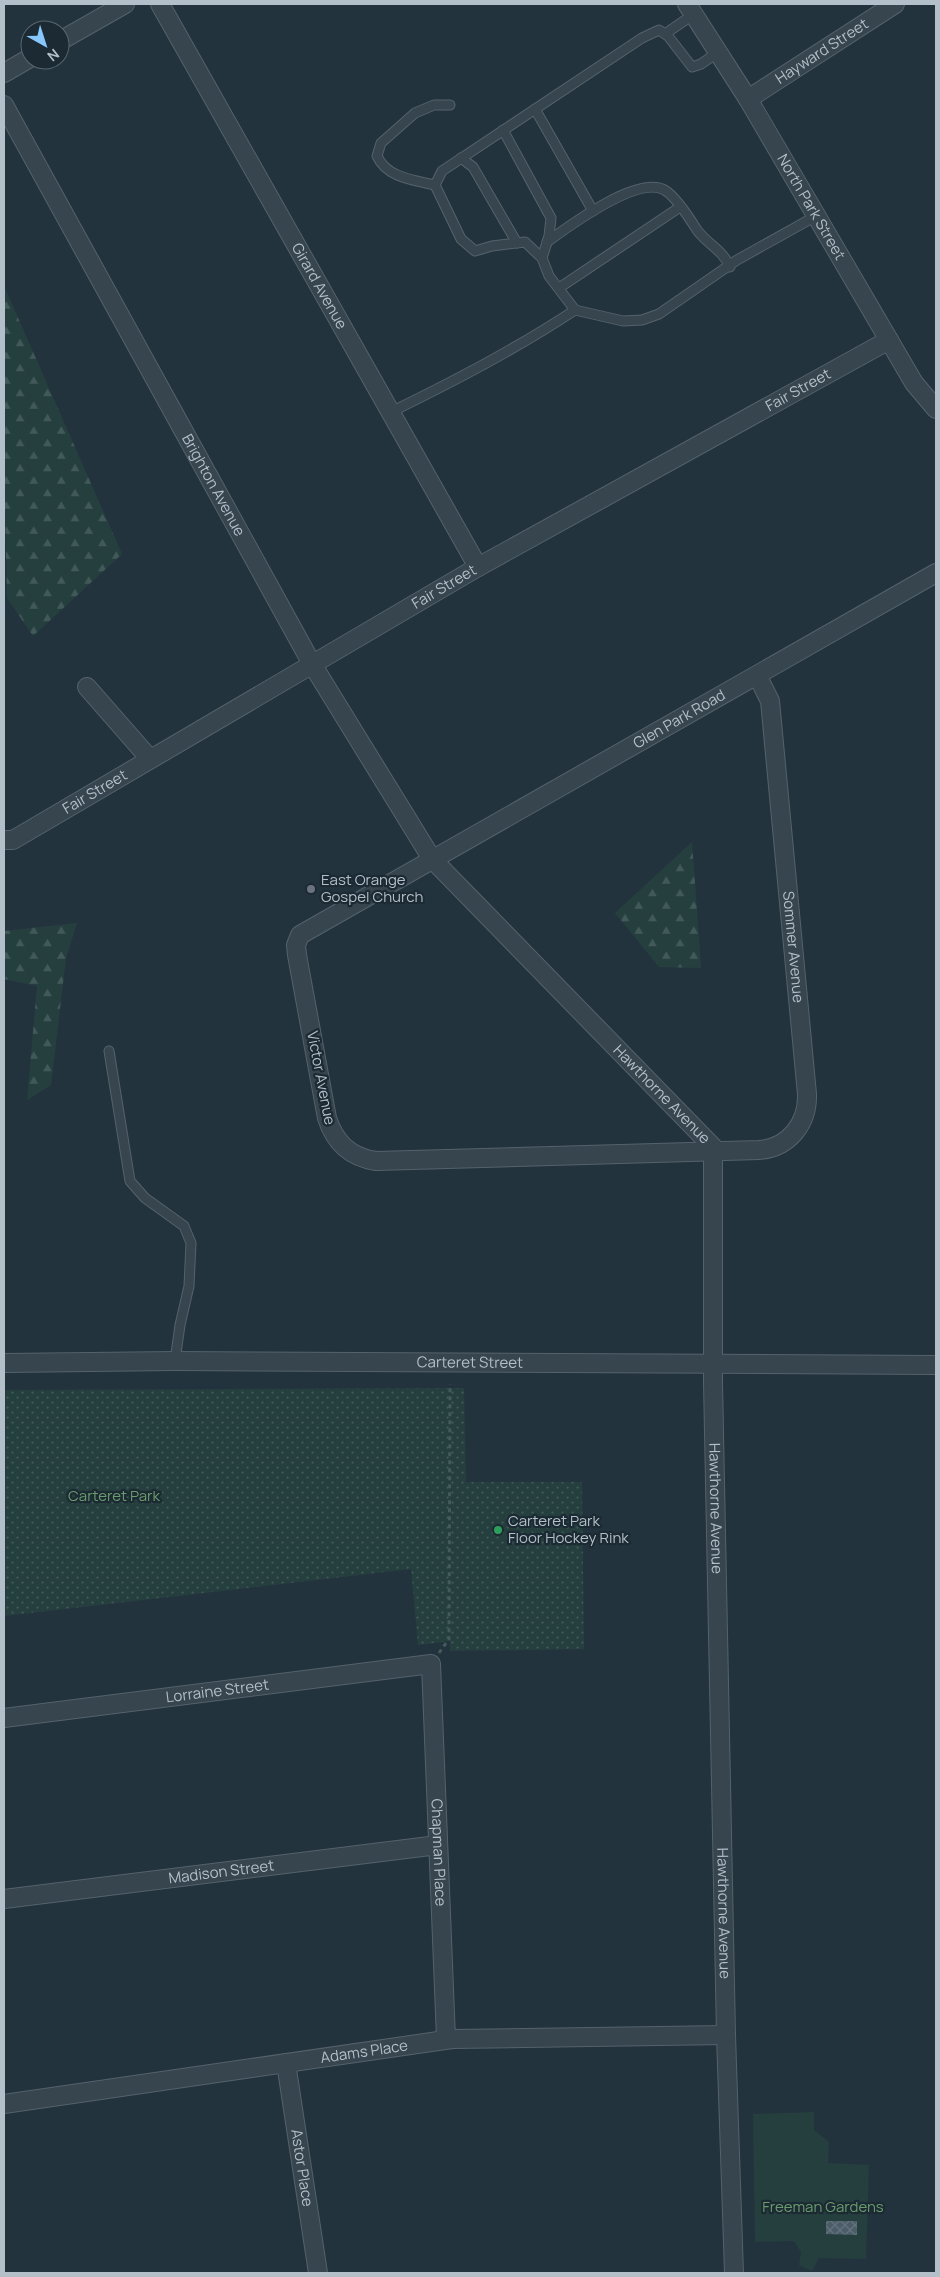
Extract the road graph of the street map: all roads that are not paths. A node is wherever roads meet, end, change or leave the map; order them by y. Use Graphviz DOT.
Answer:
graph roads {
  1 [pos="125,4"];
  2 [pos="160,4"];
  3 [pos="895,4"];
  4 [pos="690,9"];
  5 [pos="665,34"];
  6 [pos="70,35"];
  7 [pos="718,52"];
  8 [pos="20,64"];
  9 [pos="4,73"];
  10 [pos="748,99"];
  11 [pos="4,105"];
  12 [pos="450,105"];
  13 [pos="535,109"];
  14 [pos="503,130"];
  15 [pos="461,158"];
  16 [pos="436,185"];
  17 [pos="680,207"];
  18 [pos="593,211"];
  19 [pos="816,216"];
  20 [pos="547,242"];
  21 [pos="517,243"];
  22 [pos="542,258"];
  23 [pos="730,267"];
  24 [pos="559,288"];
  25 [pos="575,310"];
  26 [pos="889,340"];
  27 [pos="936,409"];
  28 [pos="390,412"];
  29 [pos="478,567"];
  30 [pos="933,576"];
  31 [pos="312,664"];
  32 [pos="757,675"];
  33 [pos="87,687"];
  34 [pos="150,759"];
  35 [pos="4,840"];
  36 [pos="432,858"];
  37 [pos="109,1051"];
  38 [pos="713,1152"];
  39 [pos="175,1361"];
  40 [pos="4,1363"];
  41 [pos="713,1364"];
  42 [pos="936,1364"];
  43 [pos="431,1664"];
  44 [pos="4,1718"];
  45 [pos="438,1845"];
  46 [pos="4,1899"];
  47 [pos="726,2035"];
  48 [pos="446,2039"];
  49 [pos="286,2063"];
  50 [pos="4,2104"];
  51 [pos="318,2273"];
  52 [pos="734,2273"];
  1 -- 6 [label="street"];
  2 -- 28 [label="street, Girard Avenue"];
  3 -- 10 [label="street, Hayward Street"];
  4 -- 5 [label="lane"];
  4 -- 7 [label="street, North Park Street"];
  5 -- 7 [label="lane"];
  5 -- 13 [label="lane"];
  7 -- 10 [label="street, North Park Street"];
  8 -- 9 [label="street"];
  10 -- 19 [label="street, North Park Street"];
  11 -- 31 [label="street, Brighton Avenue"];
  12 -- 16 [label="lane"];
  13 -- 14 [label="lane"];
  13 -- 18 [label="lane"];
  14 -- 15 [label="lane"];
  14 -- 20 [label="lane"];
  15 -- 16 [label="lane"];
  15 -- 21 [label="lane"];
  16 -- 21 [label="lane"];
  17 -- 18 [label="lane"];
  17 -- 23 [label="lane"];
  17 -- 24 [label="lane"];
  18 -- 20 [label="lane"];
  19 -- 23 [label="lane"];
  19 -- 26 [label="street, North Park Street"];
  20 -- 22 [label="lane"];
  21 -- 22 [label="lane"];
  22 -- 24 [label="lane"];
  23 -- 25 [label="lane"];
  24 -- 25 [label="lane"];
  25 -- 28 [label="lane"];
  26 -- 27 [label="street, North Park Street"];
  26 -- 29 [label="street, Fair Street"];
  28 -- 29 [label="street, Girard Avenue"];
  29 -- 31 [label="street, Fair Street"];
  30 -- 32 [label="street, Glen Park Road"];
  31 -- 34 [label="street, Fair Street"];
  31 -- 36 [label="street, Brighton Avenue"];
  32 -- 36 [label="street, Glen Park Road"];
  32 -- 38 [label="street, Sommer Avenue"];
  33 -- 34 [label="street"];
  34 -- 35 [label="street, Fair Street"];
  36 -- 38 [label="street, Hawthorne Avenue"];
  36 -- 38 [label="street, Victor Avenue"];
  37 -- 39 [label="lane"];
  38 -- 41 [label="street, Hawthorne Avenue"];
  39 -- 40 [label="street, Carteret Street"];
  39 -- 41 [label="street, Carteret Street"];
  41 -- 42 [label="street, Carteret Street"];
  41 -- 47 [label="street, Hawthorne Avenue"];
  43 -- 44 [label="street, Lorraine Street"];
  43 -- 45 [label="street, Chapman Place"];
  45 -- 46 [label="street, Madison Street"];
  45 -- 48 [label="street, Chapman Place"];
  47 -- 48 [label="street, Adams Place"];
  47 -- 52 [label="street, Hawthorne Avenue"];
  48 -- 49 [label="street, Adams Place"];
  49 -- 50 [label="street, Adams Place"];
  49 -- 51 [label="street, Astor Place"];
}
